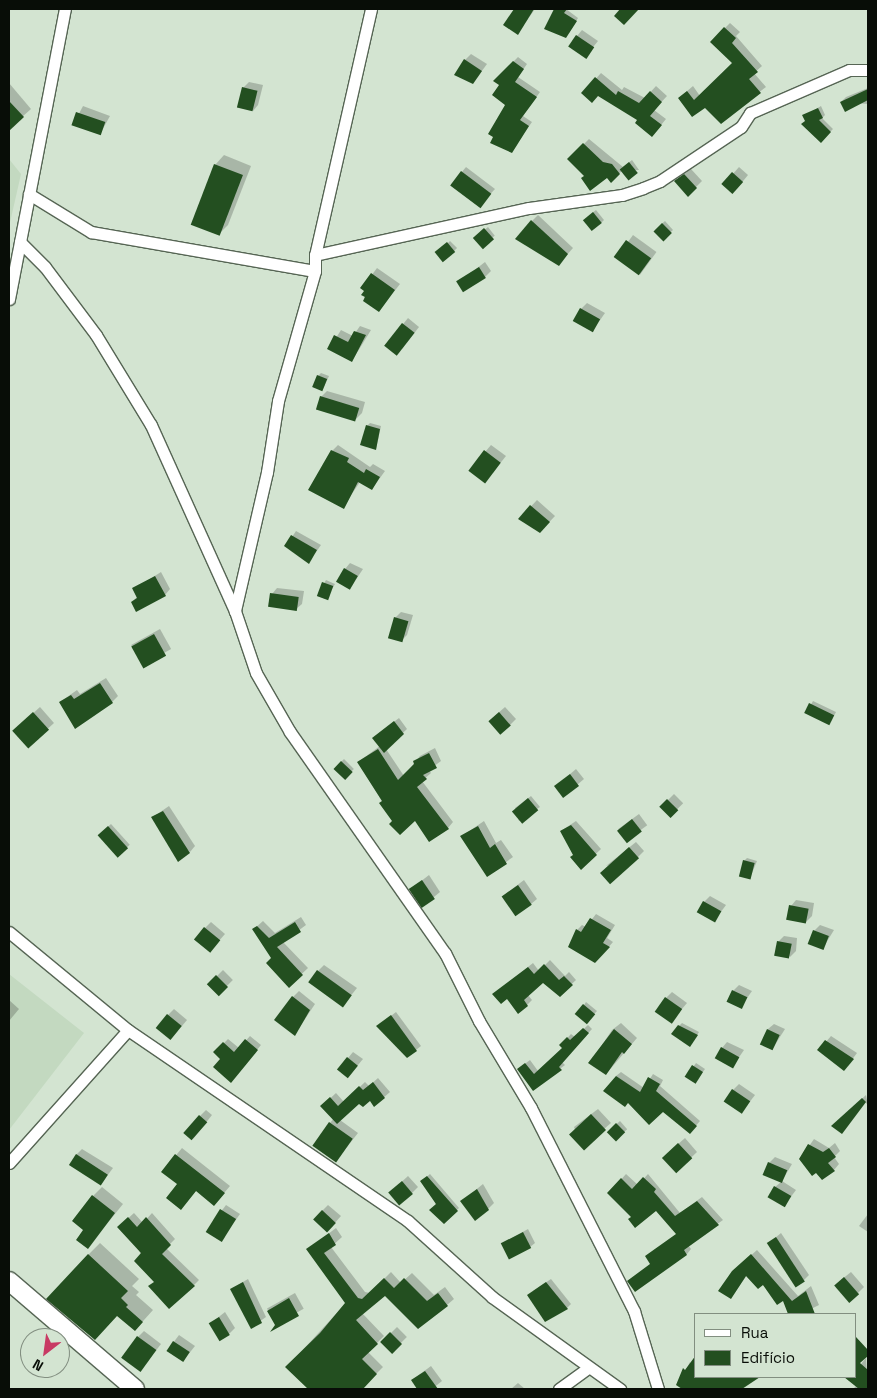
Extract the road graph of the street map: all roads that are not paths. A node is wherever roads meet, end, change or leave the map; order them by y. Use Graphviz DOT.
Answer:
graph roads {
  1 [pos="65,9"];
  2 [pos="371,9"];
  3 [pos="868,70"];
  4 [pos="29,194"];
  5 [pos="20,242"];
  6 [pos="315,256"];
  7 [pos="314,271"];
  8 [pos="9,299"];
  9 [pos="235,611"];
  10 [pos="9,932"];
  11 [pos="128,1030"];
  12 [pos="9,1162"];
  13 [pos="9,1281"];
  14 [pos="588,1368"];
  15 [pos="135,1389"];
  16 [pos="559,1389"];
  17 [pos="620,1389"];
  18 [pos="658,1389"];
  1 -- 4 [label="street"];
  2 -- 6 [label="street"];
  3 -- 6 [label="street"];
  4 -- 5 [label="street"];
  4 -- 7 [label="street"];
  5 -- 8 [label="street"];
  5 -- 9 [label="street"];
  6 -- 7 [label="street"];
  7 -- 9 [label="street"];
  9 -- 18 [label="street"];
  10 -- 11 [label="street"];
  11 -- 12 [label="street"];
  11 -- 14 [label="street"];
  13 -- 15 [label="main road"];
  14 -- 16 [label="street"];
  14 -- 17 [label="street"];
}
